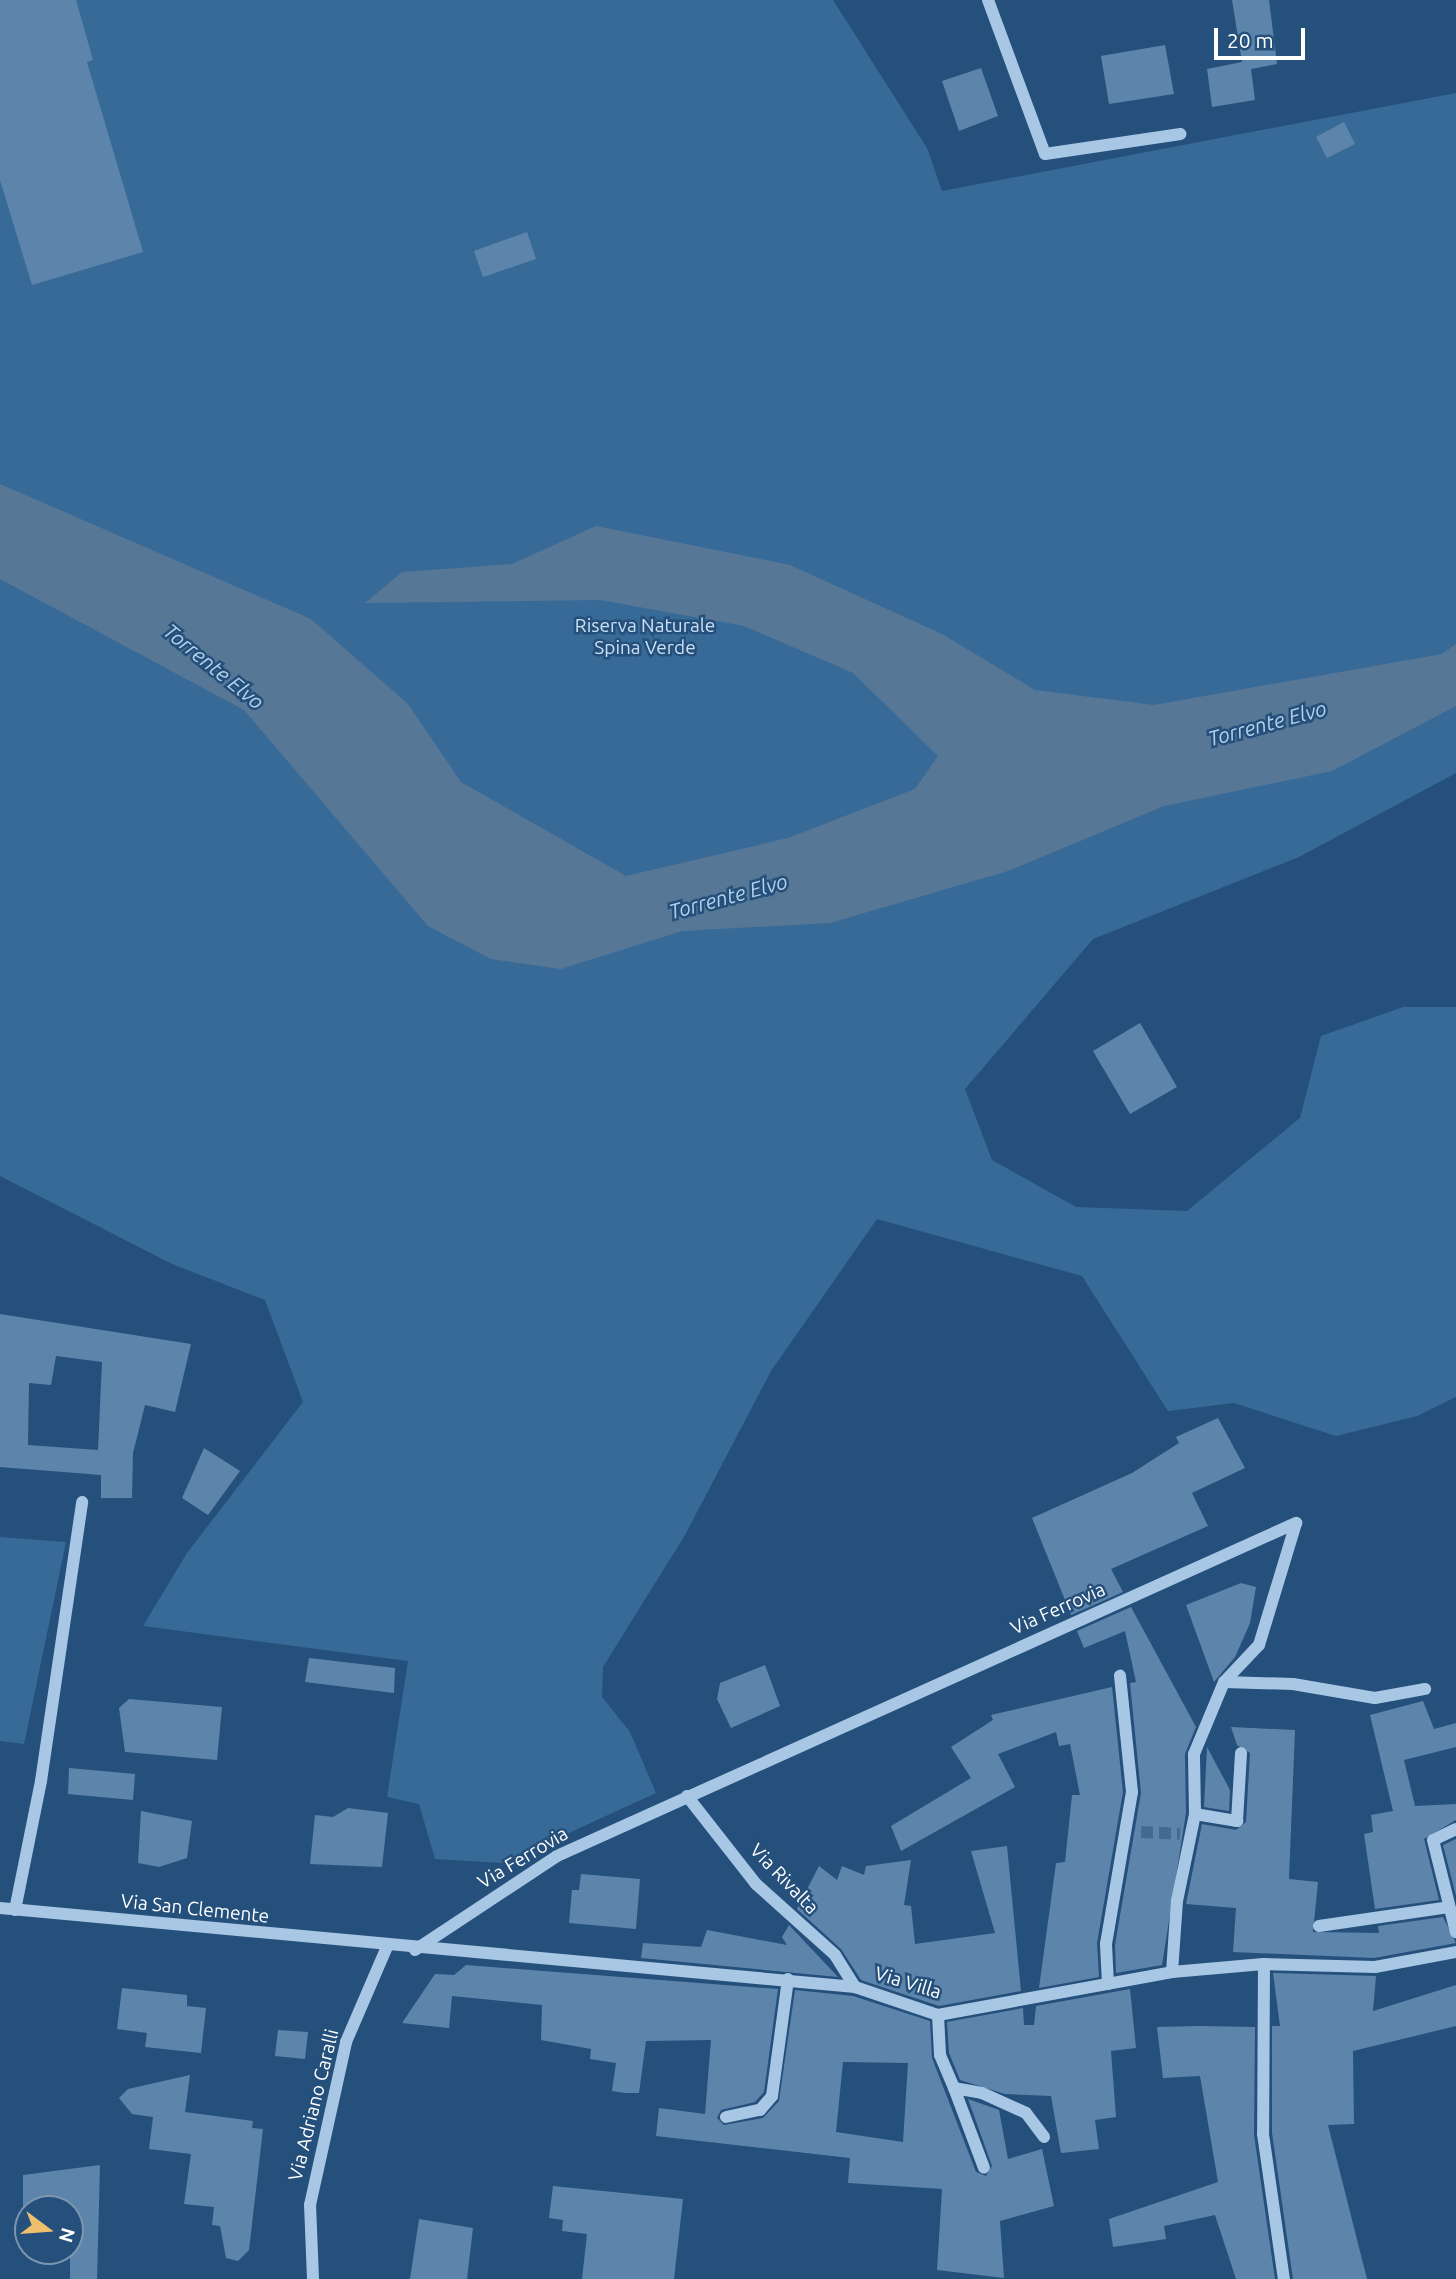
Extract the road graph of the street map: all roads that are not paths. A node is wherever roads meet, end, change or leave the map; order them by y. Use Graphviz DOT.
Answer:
graph roads {
  1 [pos="988,0"];
  2 [pos="1181,134"];
  3 [pos="82,1502"];
  4 [pos="1120,1676"];
  5 [pos="1224,1682"];
  6 [pos="1425,1689"];
  7 [pos="1241,1752"];
  8 [pos="687,1796"];
  9 [pos="1195,1814"];
  10 [pos="1456,1829"];
  11 [pos="1449,1907"];
  12 [pos="0,1908"];
  13 [pos="15,1910"];
  14 [pos="1319,1926"];
  15 [pos="1456,1932"];
  16 [pos="387,1947"];
  17 [pos="415,1950"];
  18 [pos="1456,1952"];
  19 [pos="1264,1964"];
  20 [pos="1172,1972"];
  21 [pos="788,1979"];
  22 [pos="1108,1984"];
  23 [pos="855,1987"];
  24 [pos="938,2015"];
  25 [pos="954,2088"];
  26 [pos="726,2117"];
  27 [pos="1044,2137"];
  28 [pos="984,2168"];
  29 [pos="313,2279"];
  30 [pos="1284,2279"];
  1 -- 2 [label="street"];
  3 -- 13 [label="street"];
  4 -- 22 [label="street"];
  5 -- 6 [label="street"];
  5 -- 8 [label="street, Via Ferrovia"];
  5 -- 9 [label="street, Via Ferrovia"];
  7 -- 9 [label="street"];
  8 -- 17 [label="street, Via Ferrovia"];
  8 -- 23 [label="street, Via Rivalta"];
  9 -- 20 [label="street, Via Ferrovia"];
  10 -- 11 [label="street"];
  11 -- 14 [label="street"];
  11 -- 15 [label="street"];
  12 -- 13 [label="street, Via San Clemente"];
  13 -- 16 [label="street, Via San Clemente"];
  16 -- 17 [label="street, Via Villa"];
  16 -- 29 [label="street, Via Adriano Caralli"];
  17 -- 21 [label="street, Via Villa"];
  18 -- 19 [label="street, Via Villa"];
  19 -- 20 [label="street, Via Villa"];
  19 -- 30 [label="street"];
  20 -- 22 [label="street, Via Villa"];
  21 -- 23 [label="street, Via Villa"];
  21 -- 26 [label="street"];
  22 -- 24 [label="street, Via Villa"];
  23 -- 24 [label="street, Via Villa"];
  24 -- 25 [label="street"];
  25 -- 27 [label="street"];
  25 -- 28 [label="street"];
}
